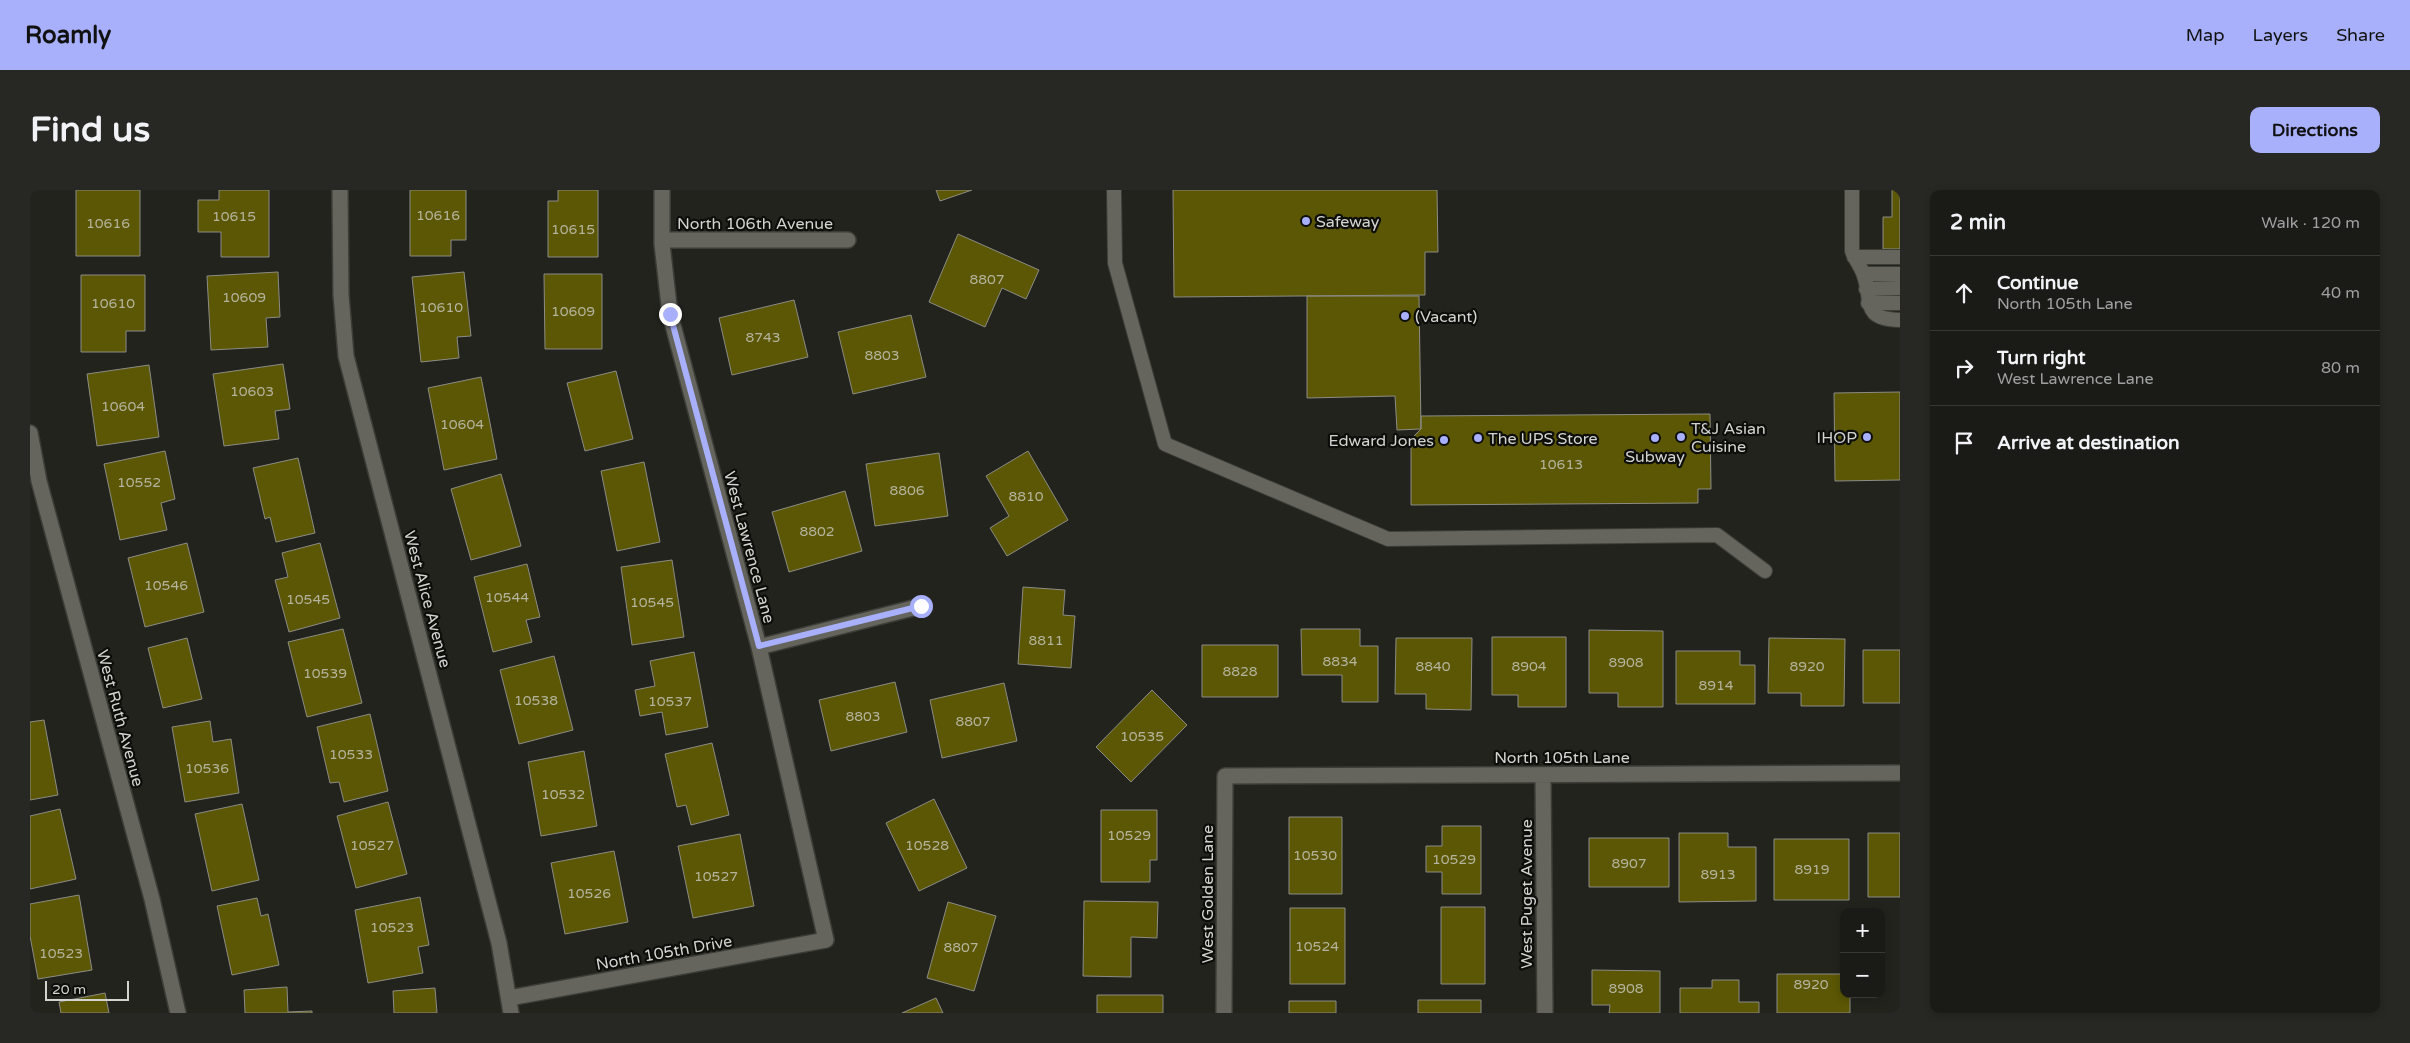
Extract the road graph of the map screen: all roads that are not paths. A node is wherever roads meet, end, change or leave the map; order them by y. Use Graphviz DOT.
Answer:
graph roads {
  1 [pos="340,190"];
  2 [pos="662,190"];
  3 [pos="1114,190"];
  4 [pos="1852,190"];
  5 [pos="662,240"];
  6 [pos="848,240"];
  7 [pos="1853,254"];
  8 [pos="1900,256"];
  9 [pos="1864,274"];
  10 [pos="1900,274"];
  11 [pos="1900,288"];
  12 [pos="1867,296"];
  13 [pos="1900,302"];
  14 [pos="1900,320"];
  15 [pos="30,433"];
  16 [pos="1765,571"];
  17 [pos="921,606"];
  18 [pos="759,646"];
  19 [pos="1900,773"];
  20 [pos="1543,774"];
  21 [pos="1225,776"];
  22 [pos="826,940"];
  23 [pos="509,998"];
  24 [pos="178,1013"];
  25 [pos="510,1013"];
  26 [pos="1224,1013"];
  27 [pos="1545,1013"];
  1 -- 23 [label="street, West Alice Avenue"];
  2 -- 5 [label="street, West Lawrence Lane"];
  3 -- 16 [label="lane"];
  4 -- 7 [label="lane"];
  5 -- 6 [label="street, North 106th Avenue"];
  5 -- 18 [label="street, West Lawrence Lane"];
  7 -- 8 [label="lane"];
  7 -- 9 [label="lane"];
  9 -- 10 [label="lane"];
  9 -- 12 [label="lane"];
  11 -- 12 [label="lane"];
  12 -- 13 [label="lane"];
  12 -- 14 [label="lane"];
  15 -- 24 [label="street, West Ruth Avenue"];
  17 -- 18 [label="street"];
  18 -- 22 [label="street, West Lawrence Lane"];
  19 -- 20 [label="street, North 105th Lane"];
  20 -- 21 [label="street, North 105th Lane"];
  20 -- 27 [label="street, West Puget Avenue"];
  21 -- 26 [label="street, West Golden Lane"];
  22 -- 23 [label="street, North 105th Drive"];
  23 -- 25 [label="street, West Alice Avenue"];
}
